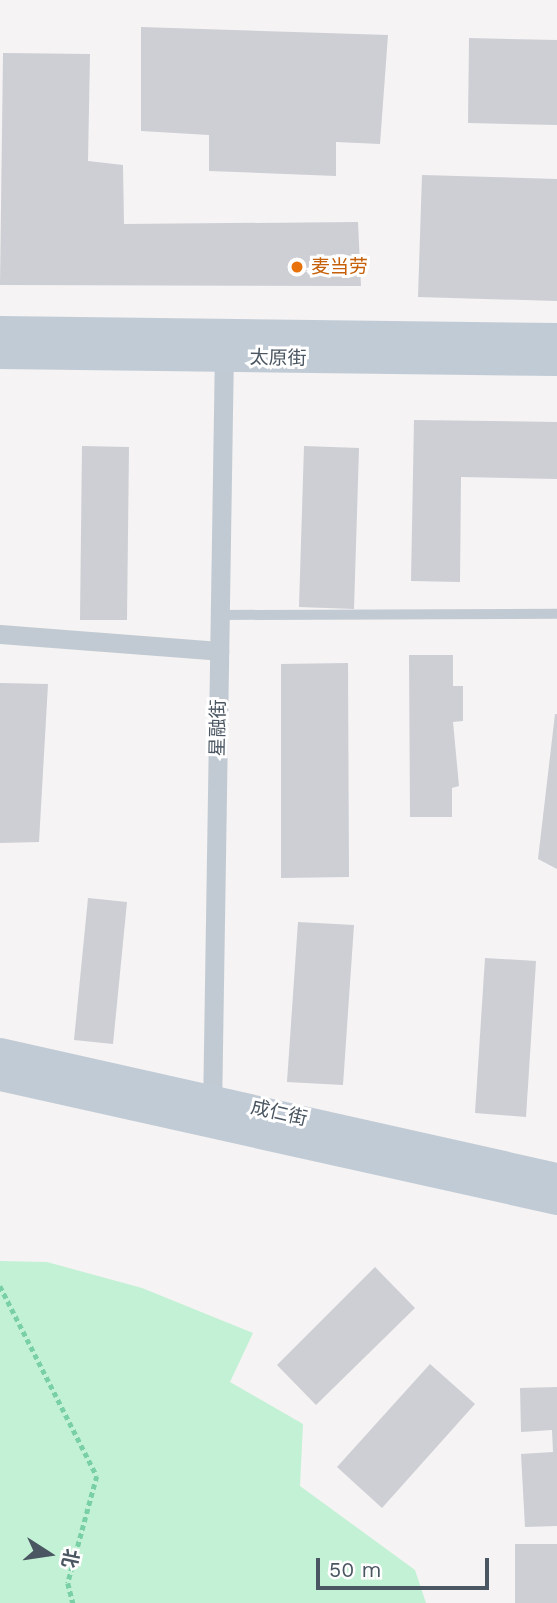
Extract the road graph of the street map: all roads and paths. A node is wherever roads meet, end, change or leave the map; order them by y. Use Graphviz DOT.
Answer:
graph roads {
  1 [pos="0,330"];
  2 [pos="557,337"];
  3 [pos="225,345"];
  4 [pos="0,355"];
  5 [pos="557,362"];
  6 [pos="557,614"];
  7 [pos="220,615"];
  8 [pos="0,634"];
  9 [pos="219,651"];
  10 [pos="0,1052"];
  11 [pos="0,1077"];
  12 [pos="212,1110"];
  13 [pos="557,1177"];
  14 [pos="557,1201"];
  15 [pos="0,1286"];
  16 [pos="73,1603"];
  1 -- 3 [label="street, 太原街"];
  2 -- 3 [label="street, 太原街"];
  3 -- 4 [label="street, 太原街"];
  3 -- 5 [label="street, 太原街"];
  3 -- 7 [label="street, 星融街"];
  6 -- 7 [label="lane"];
  7 -- 9 [label="street, 星融街"];
  8 -- 9 [label="street"];
  9 -- 12 [label="street, 星融街"];
  10 -- 12 [label="street, 成仁街"];
  11 -- 12 [label="street, 成仁街"];
  12 -- 13 [label="street, 成仁街"];
  12 -- 14 [label="street, 成仁街"];
  15 -- 16 [label="path"];
}
